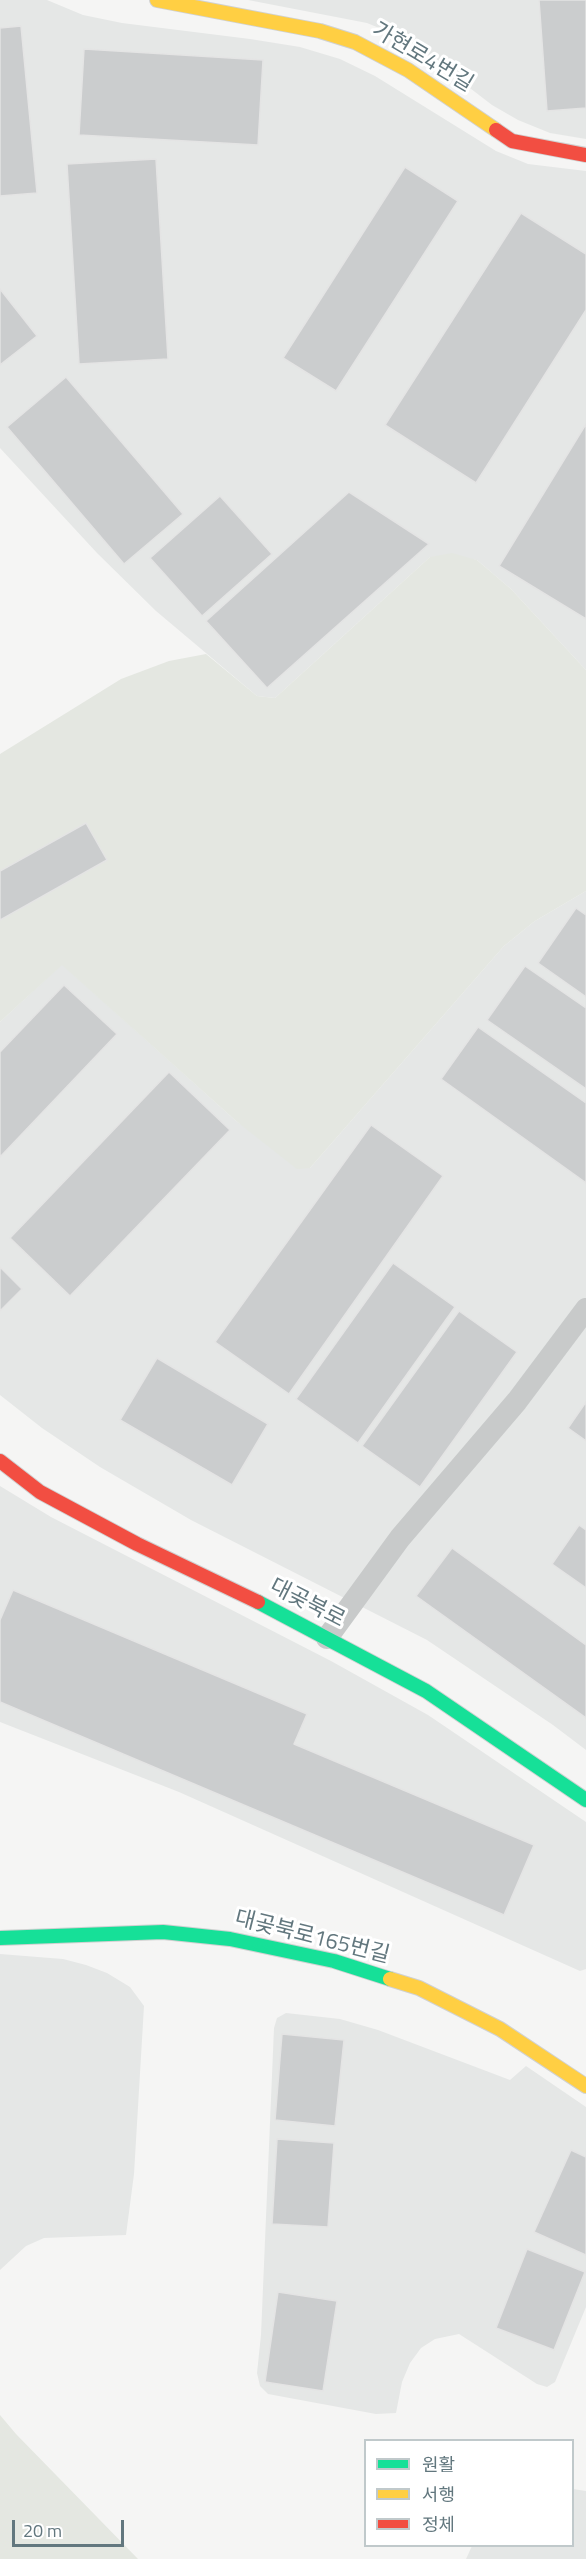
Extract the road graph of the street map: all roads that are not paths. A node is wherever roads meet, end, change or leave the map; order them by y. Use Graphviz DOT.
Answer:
graph roads {
  1 [pos="158,0"];
  2 [pos="586,155"];
  3 [pos="586,1309"];
  4 [pos="0,1461"];
  5 [pos="327,1638"];
  6 [pos="586,1800"];
  7 [pos="0,1938"];
  8 [pos="586,2086"];
  1 -- 2 [label="street, 가현로4번길"];
  3 -- 5 [label="lane"];
  4 -- 5 [label="street, 대곶북로"];
  5 -- 6 [label="street, 대곶북로"];
  7 -- 8 [label="street, 대곶북로165번길"];
}
